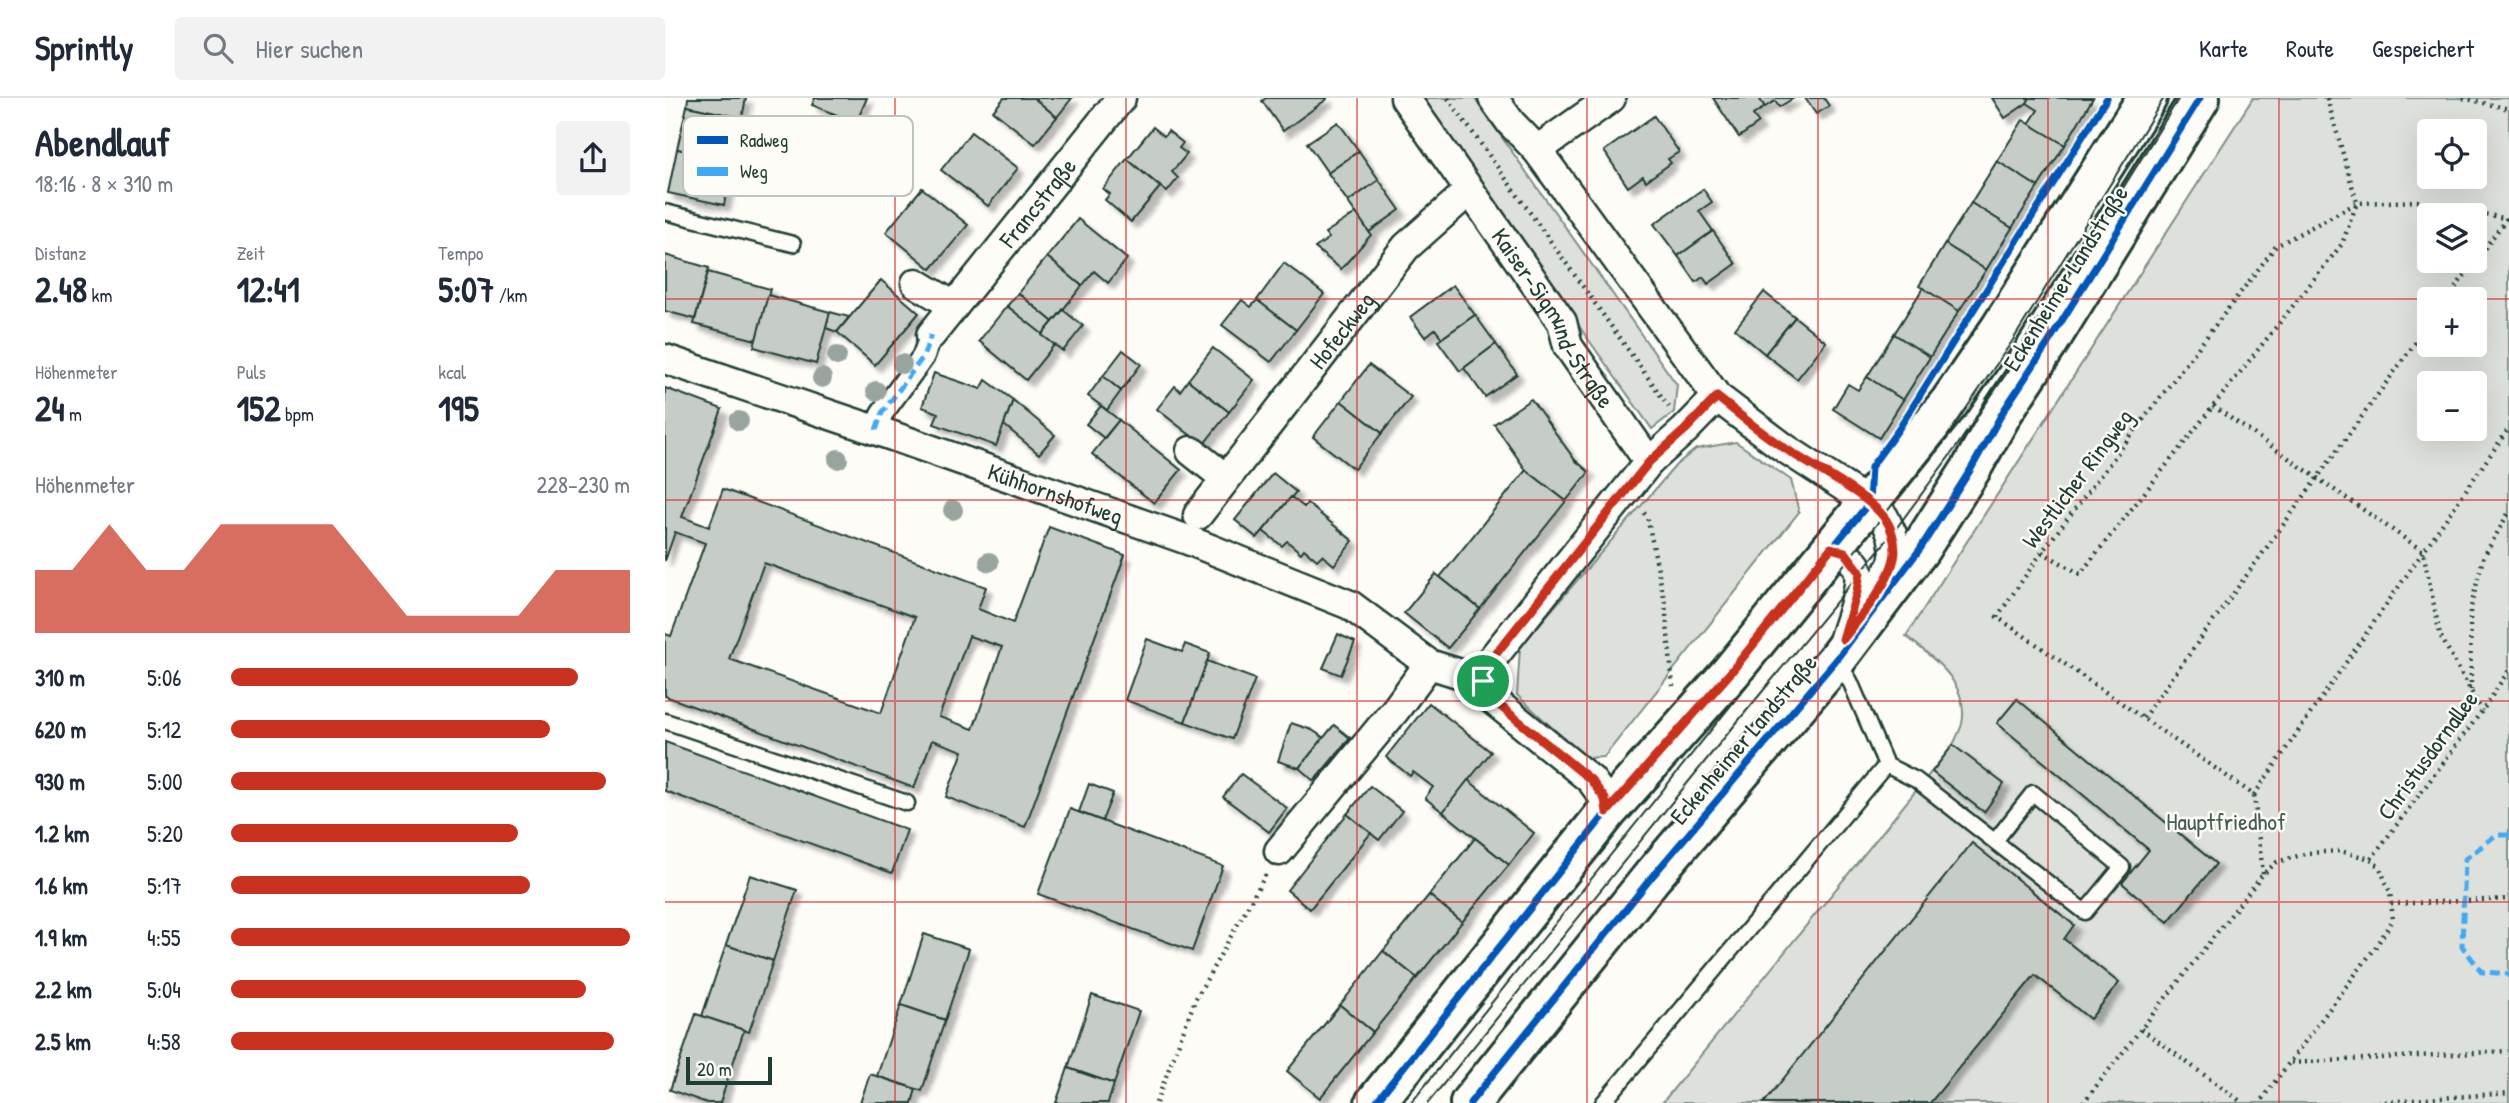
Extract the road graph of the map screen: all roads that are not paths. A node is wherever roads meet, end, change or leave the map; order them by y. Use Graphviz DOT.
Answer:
graph roads {
  1 [pos="1121,98"];
  2 [pos="1405,98"];
  3 [pos="1493,98"];
  4 [pos="1611,98"];
  5 [pos="2200,98"];
  6 [pos="2144,100"];
  7 [pos="1537,150"];
  8 [pos="1469,190"];
  9 [pos="665,212"];
  10 [pos="793,244"];
  11 [pos="916,283"];
  12 [pos="954,306"];
  13 [pos="931,335"];
  14 [pos="665,359"];
  15 [pos="1717,397"];
  16 [pos="876,430"];
  17 [pos="1191,451"];
  18 [pos="1649,462"];
  19 [pos="1225,478"];
  20 [pos="1869,503"];
  21 [pos="1198,515"];
  22 [pos="1831,548"];
  23 [pos="1840,649"];
  24 [pos="1429,664"];
  25 [pos="1483,681"];
  26 [pos="665,721"];
  27 [pos="1886,765"];
  28 [pos="908,803"];
  29 [pos="1607,812"];
  30 [pos="1995,841"];
  31 [pos="1279,850"];
  32 [pos="1375,1103"];
  33 [pos="1470,1103"];
  34 [pos="1603,1103"];
  1 -- 12 [label="street, Francstraße"];
  2 -- 8 [label="street, Kaiser-Sigmund-Straße"];
  3 -- 7 [label="street"];
  4 -- 7 [label="street"];
  5 -- 23 [label="main road, Eckenheimer Landstraße"];
  6 -- 20 [label="main road, Eckenheimer Landstraße"];
  7 -- 15 [label="street"];
  8 -- 18 [label="street, Kaiser-Sigmund-Straße"];
  8 -- 19 [label="street, Hofeckweg"];
  9 -- 10 [label="lane"];
  11 -- 12 [label="street"];
  12 -- 13 [label="street, Francstraße"];
  13 -- 16 [label="street, Francstraße"];
  14 -- 16 [label="street, Kühhornshofweg"];
  15 -- 18 [label="street"];
  15 -- 20 [label="street"];
  16 -- 24 [label="street, Kühhornshofweg"];
  17 -- 19 [label="street"];
  18 -- 25 [label="street"];
  19 -- 21 [label="street, Hofeckweg"];
  20 -- 22 [label="main road, Eckenheimer Landstraße"];
  20 -- 23 [label="street"];
  22 -- 23 [label="street"];
  22 -- 29 [label="main road, Eckenheimer Landstraße"];
  23 -- 27 [label="lane"];
  23 -- 33 [label="main road, Eckenheimer Landstraße"];
  24 -- 25 [label="street, Kühhornshofweg"];
  24 -- 31 [label="street"];
  25 -- 29 [label="street"];
  26 -- 28 [label="lane"];
  27 -- 30 [label="lane"];
  27 -- 34 [label="lane"];
  29 -- 32 [label="main road, Eckenheimer Landstraße"];
  30 -- 30 [label="lane"];
}
